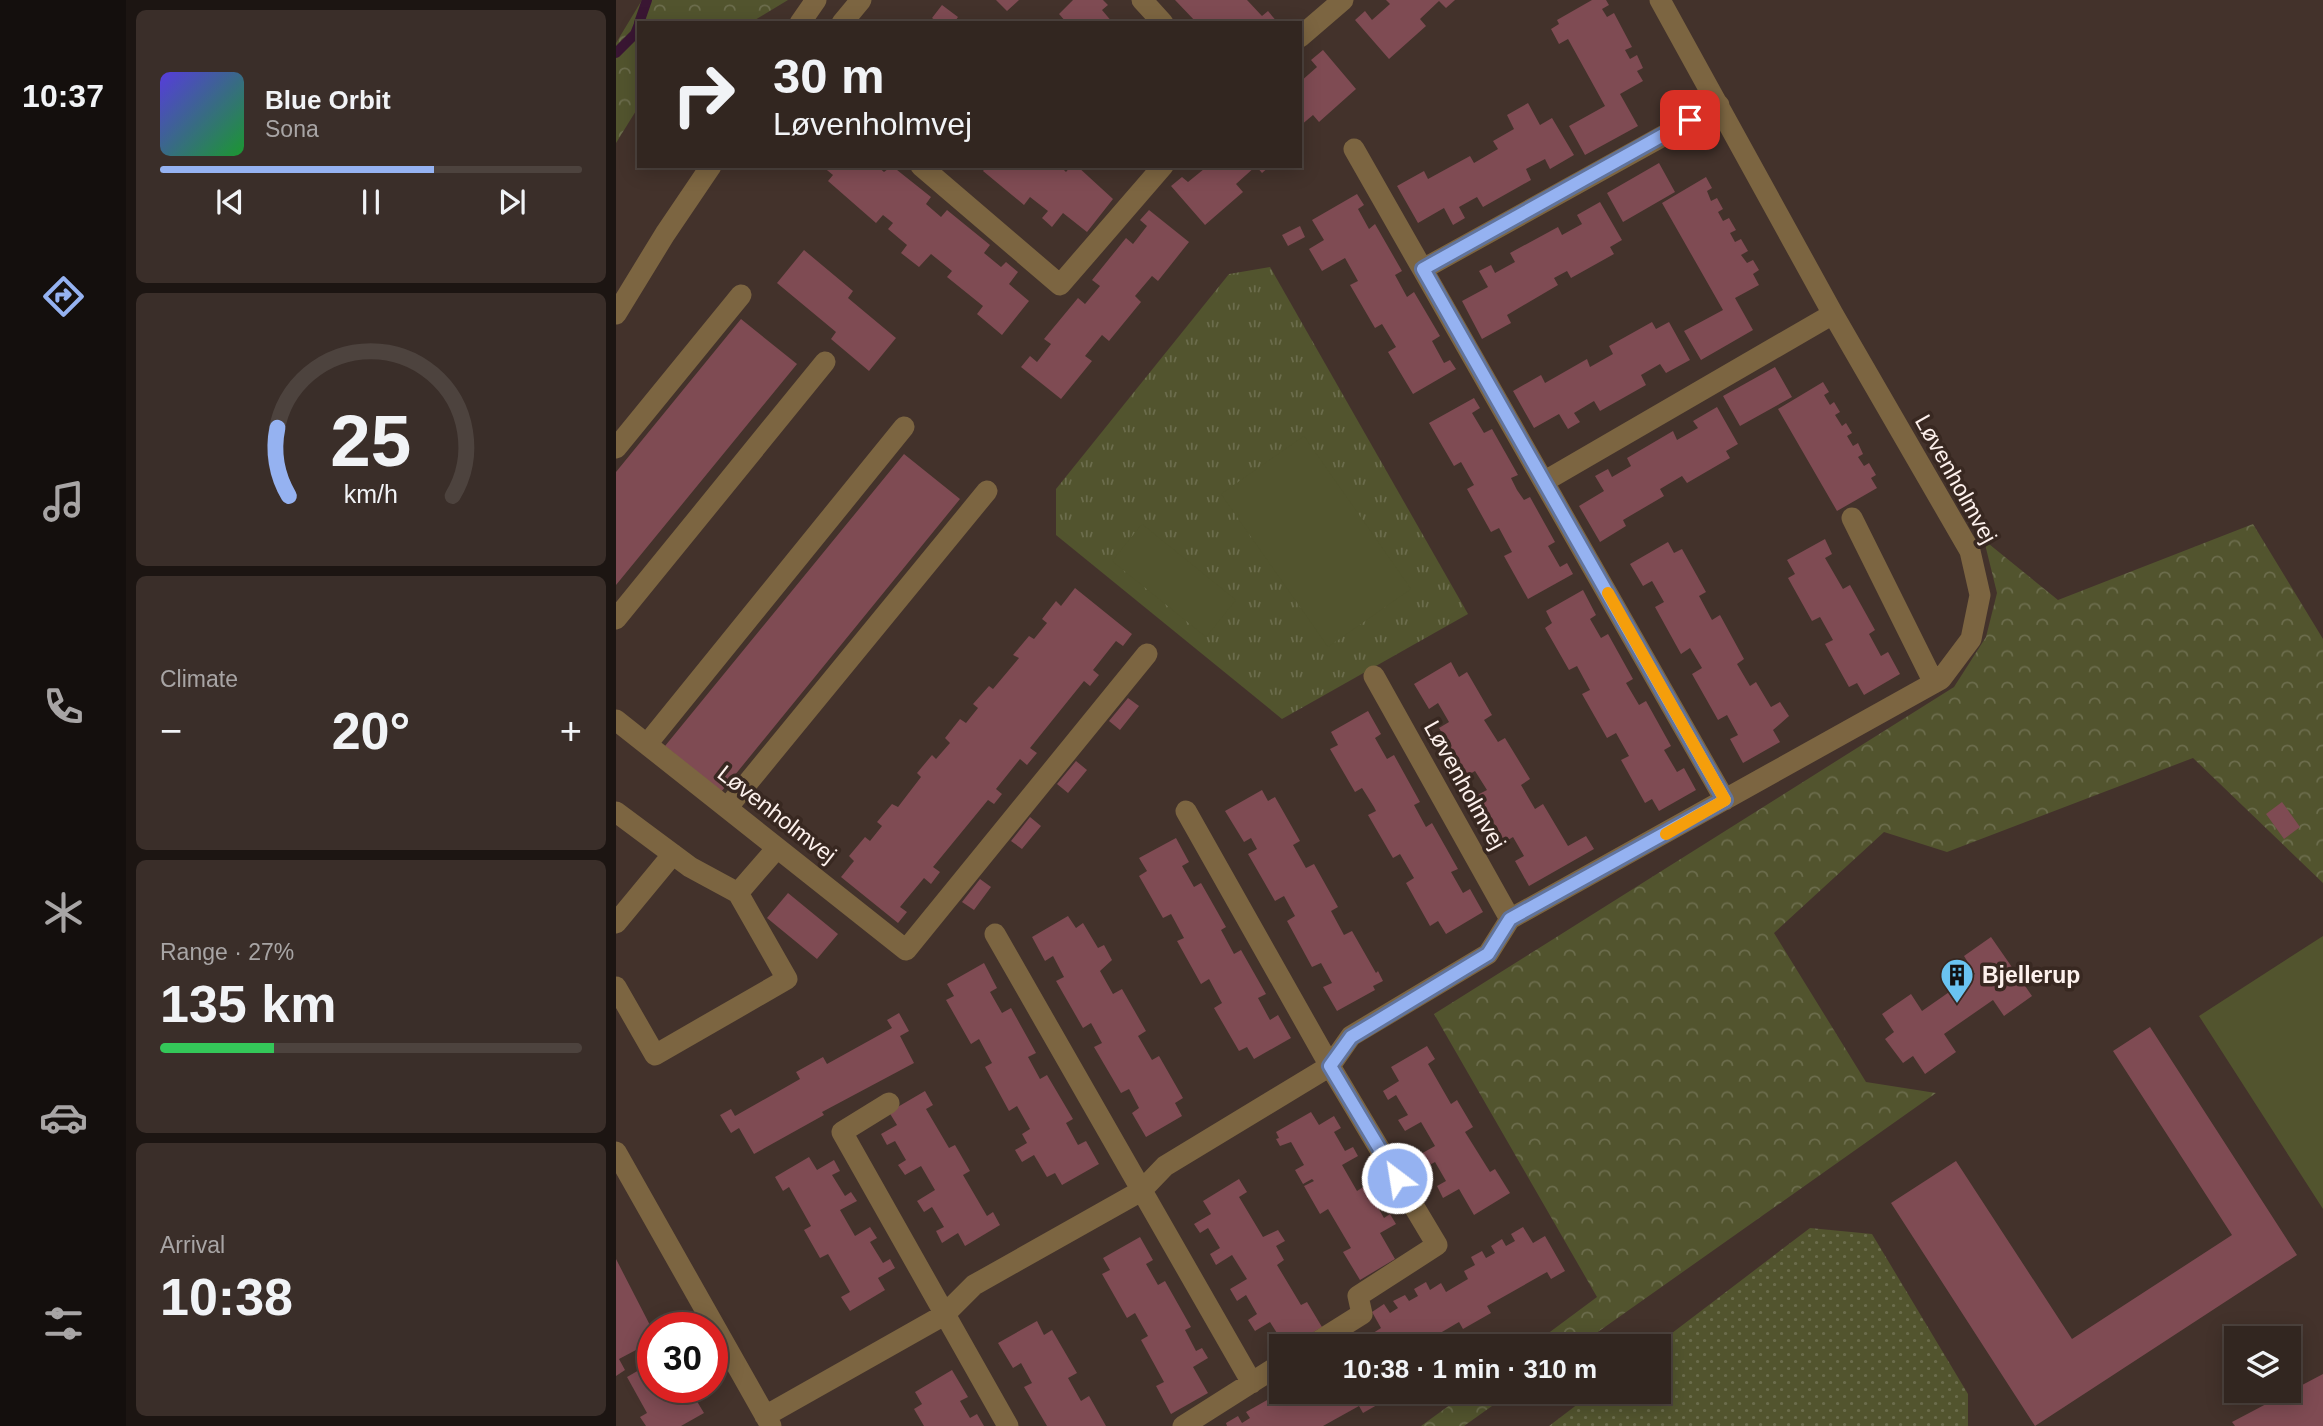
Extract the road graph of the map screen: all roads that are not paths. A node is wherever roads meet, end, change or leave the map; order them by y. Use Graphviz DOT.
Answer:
graph roads {
  1 [pos="816,0"];
  2 [pos="861,0"];
  3 [pos="1142,0"];
  4 [pos="1343,0"];
  5 [pos="1660,0"];
  6 [pos="801,21"];
  7 [pos="844,21"];
  8 [pos="1161,21"];
  9 [pos="1302,35"];
  10 [pos="1719,104"];
  11 [pos="1354,149"];
  12 [pos="710,168"];
  13 [pos="922,168"];
  14 [pos="1161,168"];
  15 [pos="1423,269"];
  16 [pos="741,295"];
  17 [pos="616,314"];
  18 [pos="1833,314"];
  19 [pos="825,362"];
  20 [pos="905,427"];
  21 [pos="616,448"];
  22 [pos="1545,481"];
  23 [pos="987,491"];
  24 [pos="1852,518"];
  25 [pos="616,619"];
  26 [pos="1146,654"];
  27 [pos="1374,676"];
  28 [pos="1934,683"];
  29 [pos="616,720"];
  30 [pos="647,744"];
  31 [pos="1725,800"];
  32 [pos="727,808"];
  33 [pos="1186,811"];
  34 [pos="616,812"];
  35 [pos="777,848"];
  36 [pos="673,854"];
  37 [pos="738,892"];
  38 [pos="1510,919"];
  39 [pos="616,923"];
  40 [pos="995,934"];
  41 [pos="616,987"];
  42 [pos="1330,1066"];
  43 [pos="889,1103"];
  44 [pos="616,1152"];
  45 [pos="1141,1191"];
  46 [pos="944,1315"];
  47 [pos="1330,1334"];
  48 [pos="1269,1371"];
  49 [pos="1252,1382"];
  50 [pos="768,1421"];
  51 [pos="1008,1426"];
  52 [pos="1182,1426"];
  1 -- 6 [label="street"];
  2 -- 7 [label="street"];
  3 -- 8 [label="street"];
  4 -- 9 [label="street"];
  5 -- 10 [label="street, Løvenholmvej"];
  10 -- 15 [label="street"];
  10 -- 18 [label="street, Løvenholmvej"];
  11 -- 15 [label="street"];
  12 -- 17 [label="street"];
  13 -- 14 [label="street"];
  15 -- 22 [label="street"];
  16 -- 21 [label="street"];
  18 -- 22 [label="street"];
  18 -- 28 [label="street, Løvenholmvej"];
  19 -- 25 [label="street"];
  20 -- 30 [label="street"];
  22 -- 31 [label="street"];
  23 -- 32 [label="street"];
  24 -- 28 [label="street"];
  26 -- 35 [label="street, Løvenholmvej"];
  27 -- 38 [label="street, Løvenholmvej"];
  28 -- 31 [label="street, Løvenholmvej"];
  29 -- 30 [label="street, Løvenholmvej"];
  30 -- 32 [label="street, Løvenholmvej"];
  31 -- 38 [label="street, Løvenholmvej"];
  32 -- 35 [label="street, Løvenholmvej"];
  33 -- 42 [label="street"];
  34 -- 36 [label="street"];
  35 -- 37 [label="street"];
  36 -- 37 [label="street"];
  36 -- 39 [label="street"];
  37 -- 41 [label="street"];
  38 -- 42 [label="street, Løvenholmvej"];
  40 -- 45 [label="street"];
  42 -- 45 [label="street, Løvenholmvej"];
  42 -- 47 [label="street"];
  43 -- 46 [label="street"];
  44 -- 50 [label="street"];
  45 -- 46 [label="street, Løvenholmvej"];
  45 -- 49 [label="street"];
  46 -- 50 [label="street, Løvenholmvej"];
  46 -- 51 [label="street"];
  48 -- 49 [label="street"];
  49 -- 52 [label="street"];
}
